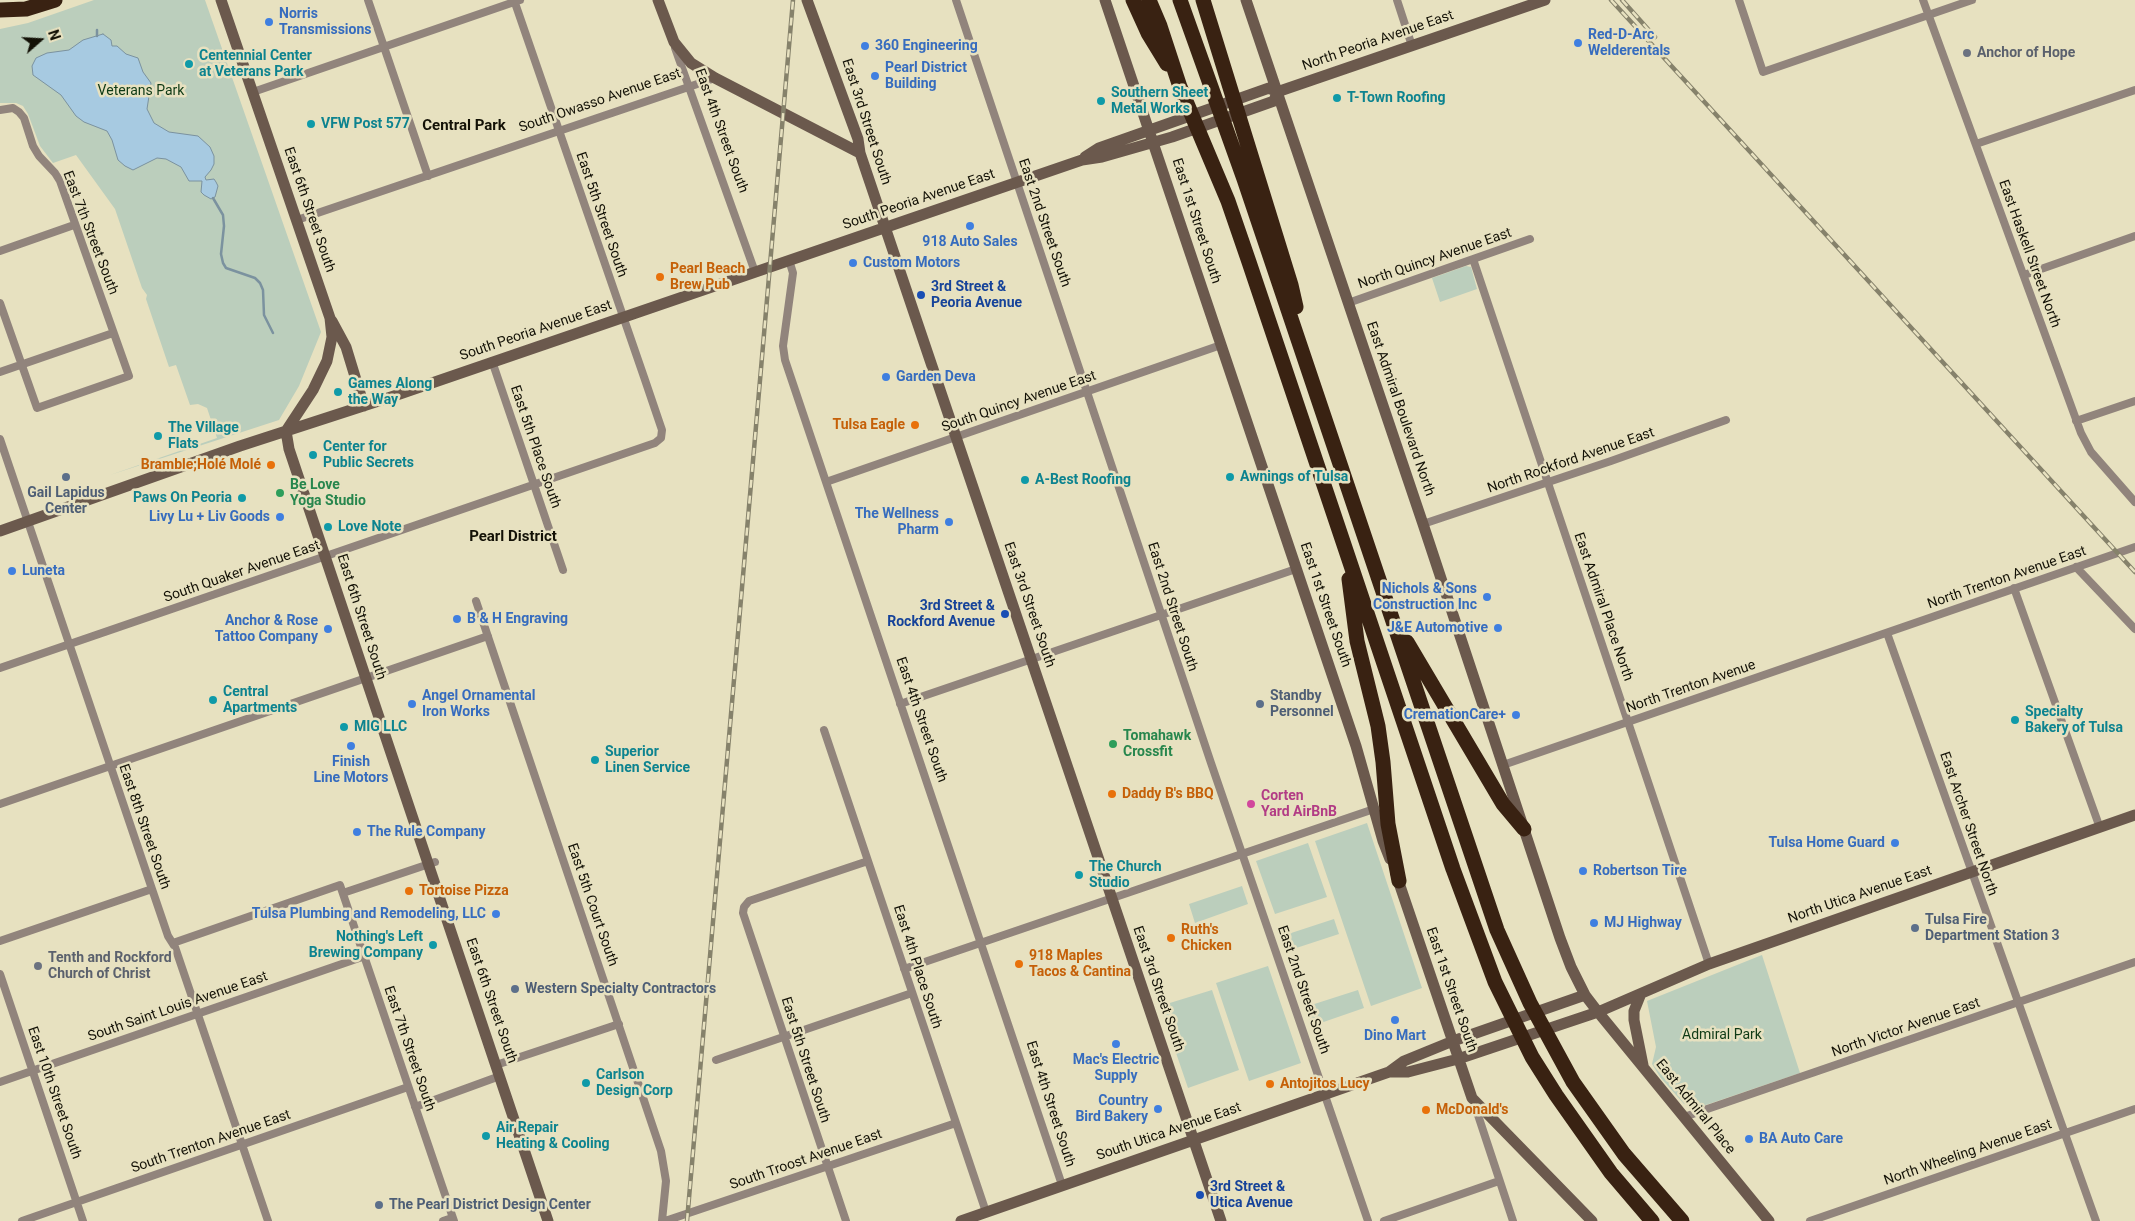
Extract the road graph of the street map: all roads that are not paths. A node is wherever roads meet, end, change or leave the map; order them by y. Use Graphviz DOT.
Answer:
graph roads {
  1 [pos="55,0"];
  2 [pos="222,0"];
  3 [pos="368,0"];
  4 [pos="658,0"];
  5 [pos="807,0"];
  6 [pos="956,0"];
  7 [pos="1105,0"];
  8 [pos="1133,0"];
  9 [pos="1149,0"];
  10 [pos="1180,0"];
  11 [pos="1203,0"];
  12 [pos="1246,0"];
  13 [pos="1397,0"];
  14 [pos="1546,0"];
  15 [pos="1739,0"];
  16 [pos="1923,0"];
  17 [pos="1972,0"];
  18 [pos="516,1"];
  19 [pos="0,10"];
  20 [pos="1928,15"];
  21 [pos="669,30"];
  22 [pos="1412,46"];
  23 [pos="384,47"];
  24 [pos="714,78"];
  25 [pos="690,86"];
  26 [pos="1180,87"];
  27 [pos="2135,90"];
  28 [pos="253,92"];
  29 [pos="1277,92"];
  30 [pos="0,110"];
  31 [pos="1149,129"];
  32 [pos="559,131"];
  33 [pos="1153,141"];
  34 [pos="1240,144"];
  35 [pos="1976,144"];
  36 [pos="860,153"];
  37 [pos="1082,160"];
  38 [pos="428,176"];
  39 [pos="1017,182"];
  40 [pos="297,220"];
  41 [pos="74,225"];
  42 [pos="885,227"];
  43 [pos="2135,236"];
  44 [pos="1530,239"];
  45 [pos="0,251"];
  46 [pos="789,260"];
  47 [pos="1473,260"];
  48 [pos="755,272"];
  49 [pos="2024,275"];
  50 [pos="1348,302"];
  51 [pos="0,303"];
  52 [pos="623,316"];
  53 [pos="330,318"];
  54 [pos="113,333"];
  55 [pos="1221,346"];
  56 [pos="492,361"];
  57 [pos="22,365"];
  58 [pos="0,372"];
  59 [pos="1088,392"];
  60 [pos="2135,401"];
  61 [pos="364,406"];
  62 [pos="1726,420"];
  63 [pos="2076,421"];
  64 [pos="286,431"];
  65 [pos="957,436"];
  66 [pos="661,438"];
  67 [pos="0,439"];
  68 [pos="826,482"];
  69 [pos="1548,482"];
  70 [pos="534,483"];
  71 [pos="2135,502"];
  72 [pos="28,522"];
  73 [pos="1423,524"];
  74 [pos="0,531"];
  75 [pos="2135,547"];
  76 [pos="1345,548"];
  77 [pos="325,556"];
  78 [pos="2076,567"];
  79 [pos="1296,568"];
  80 [pos="563,570"];
  81 [pos="2014,588"];
  82 [pos="476,601"];
  83 [pos="1162,614"];
  84 [pos="1392,618"];
  85 [pos="2135,629"];
  86 [pos="1887,633"];
  87 [pos="488,636"];
  88 [pos="69,644"];
  89 [pos="1031,658"];
  90 [pos="0,668"];
  91 [pos="366,678"];
  92 [pos="900,704"];
  93 [pos="1628,722"];
  94 [pos="824,730"];
  95 [pos="1503,765"];
  96 [pos="111,766"];
  97 [pos="0,804"];
  98 [pos="1374,809"];
  99 [pos="2135,815"];
  100 [pos="1524,828"];
  101 [pos="2100,828"];
  102 [pos="1243,854"];
  103 [pos="868,861"];
  104 [pos="432,863"];
  105 [pos="1972,872"];
  106 [pos="1399,881"];
  107 [pos="152,888"];
  108 [pos="341,889"];
  109 [pos="1111,899"];
  110 [pos="0,941"];
  111 [pos="173,943"];
  112 [pos="981,943"];
  113 [pos="365,956"];
  114 [pos="2135,962"];
  115 [pos="1709,964"];
  116 [pos="904,970"];
  117 [pos="0,974"];
  118 [pos="912,992"];
  119 [pos="1585,995"];
  120 [pos="1640,996"];
  121 [pos="2018,1003"];
  122 [pos="1598,1012"];
  123 [pos="198,1014"];
  124 [pos="619,1024"];
  125 [pos="784,1036"];
  126 [pos="1452,1041"];
  127 [pos="1458,1059"];
  128 [pos="716,1060"];
  129 [pos="1643,1067"];
  130 [pos="33,1071"];
  131 [pos="498,1071"];
  132 [pos="1389,1072"];
  133 [pos="0,1082"];
  134 [pos="408,1087"];
  135 [pos="1326,1094"];
  136 [pos="1472,1098"];
  137 [pos="415,1107"];
  138 [pos="2135,1109"];
  139 [pos="1684,1118"];
  140 [pos="956,1123"];
  141 [pos="2065,1134"];
  142 [pos="1193,1139"];
  143 [pos="243,1144"];
  144 [pos="828,1167"];
  145 [pos="1499,1181"];
  146 [pos="1062,1185"];
  147 [pos="77,1202"];
  148 [pos="986,1212"];
  149 [pos="453,1219"];
  150 [pos="22,1221"];
  151 [pos="83,1221"];
  152 [pos="268,1221"];
  153 [pos="443,1221"];
  154 [pos="548,1221"];
  155 [pos="663,1221"];
  156 [pos="846,1221"];
  157 [pos="961,1221"];
  158 [pos="1221,1221"];
  159 [pos="1368,1221"];
  160 [pos="1384,1221"];
  161 [pos="1513,1221"];
  162 [pos="1592,1221"];
  163 [pos="1652,1221"];
  164 [pos="1682,1221"];
  165 [pos="1769,1221"];
  166 [pos="1810,1221"];
  167 [pos="2096,1221"];
  1 -- 19 [label="highway"];
  2 -- 28 [label="main road, East 6th Street South"];
  3 -- 23 [label="street"];
  4 -- 21 [label="main road, East 4th Street South"];
  5 -- 36 [label="main road, East 3rd Street South"];
  6 -- 39 [label="street, East 2nd Street South"];
  7 -- 31 [label="main road, East 1st Street South"];
  8 -- 26 [label="highway"];
  9 -- 26 [label="highway"];
  10 -- 34 [label="highway"];
  11 -- 34 [label="highway"];
  12 -- 29 [label="main road, East Admiral Boulevard North"];
  13 -- 22 [label="street"];
  14 -- 22 [label="main road, North Peoria Avenue East"];
  15 -- 20 [label="street"];
  16 -- 20 [label="street, East Haskell Street North"];
  17 -- 20 [label="street"];
  18 -- 23 [label="street"];
  18 -- 32 [label="street, East 5th Street South"];
  20 -- 35 [label="street, East Haskell Street North"];
  21 -- 24 [label="main road, South Owasso Avenue East"];
  21 -- 25 [label="street, East 4th Street South"];
  22 -- 29 [label="main road, North Peoria Avenue East"];
  23 -- 28 [label="street"];
  23 -- 38 [label="street"];
  24 -- 25 [label="street, South Owasso Avenue East"];
  24 -- 36 [label="main road, South Owasso Avenue East"];
  25 -- 32 [label="street, South Owasso Avenue East"];
  25 -- 48 [label="street, East 4th Street South"];
  26 -- 76 [label="highway"];
  27 -- 35 [label="street"];
  28 -- 40 [label="main road, East 6th Street South"];
  29 -- 31 [label="main road, South Peoria Avenue East"];
  29 -- 33 [label="main road, South Peoria Avenue East"];
  29 -- 50 [label="main road, East Admiral Boulevard North"];
  30 -- 41 [label="street, East 7th Street South"];
  31 -- 33 [label="main road, East 1st Street South"];
  31 -- 37 [label="main road, South Peoria Avenue East"];
  32 -- 38 [label="street, South Owasso Avenue East"];
  32 -- 52 [label="street, East 5th Street South"];
  33 -- 37 [label="main road, South Peoria Avenue East"];
  33 -- 55 [label="main road, East 1st Street South"];
  34 -- 84 [label="highway"];
  35 -- 49 [label="street, East Haskell Street North"];
  36 -- 42 [label="main road, East 3rd Street South"];
  37 -- 39 [label="main road, South Peoria Avenue East"];
  38 -- 40 [label="street, South Owasso Avenue East"];
  39 -- 42 [label="main road, South Peoria Avenue East"];
  39 -- 59 [label="street, East 2nd Street South"];
  40 -- 53 [label="main road, East 6th Street South"];
  41 -- 45 [label="street"];
  41 -- 54 [label="street, East 7th Street South"];
  42 -- 46 [label="main road, South Peoria Avenue East"];
  42 -- 65 [label="main road, East 3rd Street South"];
  43 -- 49 [label="street"];
  44 -- 47 [label="street, North Quincy Avenue East"];
  46 -- 48 [label="main road, South Peoria Avenue East"];
  46 -- 68 [label="street, East 4th Street South"];
  47 -- 50 [label="street, North Quincy Avenue East"];
  47 -- 69 [label="street, East Admiral Place North"];
  48 -- 52 [label="main road, South Peoria Avenue East"];
  49 -- 63 [label="street, East Haskell Street North"];
  50 -- 73 [label="main road, East Admiral Boulevard North"];
  51 -- 57 [label="street"];
  52 -- 56 [label="main road, South Peoria Avenue East"];
  52 -- 66 [label="street, East 5th Street South"];
  53 -- 61 [label="main road"];
  53 -- 64 [label="main road, East 6th Street South"];
  54 -- 57 [label="street"];
  54 -- 57 [label="street, East 7th Street South"];
  55 -- 59 [label="street, South Quincy Avenue East"];
  55 -- 79 [label="main road, East 1st Street South"];
  56 -- 61 [label="main road, South Peoria Avenue East"];
  56 -- 70 [label="street, East 5th Place South"];
  57 -- 58 [label="street"];
  59 -- 65 [label="street, South Quincy Avenue East"];
  59 -- 83 [label="street, East 2nd Street South"];
  60 -- 63 [label="street"];
  61 -- 64 [label="main road, South Peoria Avenue East"];
  62 -- 69 [label="street, North Rockford Avenue East"];
  63 -- 71 [label="street, East Haskell Street North"];
  64 -- 72 [label="main road, South Peoria Avenue East"];
  64 -- 77 [label="main road, East 6th Street South"];
  65 -- 68 [label="street, South Quincy Avenue East"];
  65 -- 89 [label="main road, East 3rd Street South"];
  66 -- 70 [label="street, South Quaker Avenue East"];
  67 -- 72 [label="street, East 8th Street South"];
  68 -- 92 [label="street, East 4th Street South"];
  69 -- 73 [label="street, North Rockford Avenue East"];
  69 -- 93 [label="street, East Admiral Place North"];
  70 -- 77 [label="street, South Quaker Avenue East"];
  70 -- 80 [label="street, East 5th Place South"];
  72 -- 74 [label="main road, South Peoria Avenue East"];
  72 -- 88 [label="street, East 8th Street South"];
  73 -- 95 [label="main road, East Admiral Boulevard North"];
  75 -- 78 [label="street, North Trenton Avenue East"];
  76 -- 106 [label="highway"];
  76 -- 163 [label="highway"];
  77 -- 88 [label="street, South Quaker Avenue East"];
  77 -- 91 [label="main road, East 6th Street South"];
  78 -- 81 [label="street, North Trenton Avenue East"];
  78 -- 85 [label="street"];
  79 -- 83 [label="street"];
  79 -- 98 [label="main road, East 1st Street South"];
  81 -- 86 [label="street, North Trenton Avenue East"];
  81 -- 101 [label="street"];
  82 -- 87 [label="street, East 5th Court South"];
  83 -- 89 [label="street"];
  83 -- 102 [label="street, East 2nd Street South"];
  84 -- 100 [label="highway"];
  84 -- 164 [label="highway"];
  86 -- 93 [label="street, North Trenton Avenue"];
  86 -- 105 [label="street, East Archer Street North"];
  87 -- 91 [label="street"];
  87 -- 124 [label="street, East 5th Court South"];
  88 -- 90 [label="street, South Quaker Avenue East"];
  88 -- 96 [label="street, East 8th Street South"];
  89 -- 92 [label="street"];
  89 -- 109 [label="main road, East 3rd Street South"];
  91 -- 96 [label="street"];
  91 -- 104 [label="main road, East 6th Street South"];
  92 -- 112 [label="street, East 4th Street South"];
  93 -- 95 [label="street, North Trenton Avenue"];
  93 -- 115 [label="street, East Admiral Place North"];
  94 -- 103 [label="street, East 4th Place South"];
  95 -- 100 [label="main road, East Admiral Boulevard North"];
  96 -- 97 [label="street"];
  96 -- 107 [label="street, East 8th Street South"];
  98 -- 102 [label="street"];
  98 -- 106 [label="main road, East 1st Street South"];
  99 -- 101 [label="main road, North Utica Avenue East"];
  100 -- 119 [label="main road, East Admiral Boulevard North"];
  101 -- 105 [label="main road, North Utica Avenue East"];
  102 -- 109 [label="street"];
  102 -- 135 [label="street, East 2nd Street South"];
  103 -- 116 [label="street, East 4th Place South"];
  103 -- 125 [label="street, East 5th Street South"];
  104 -- 108 [label="street"];
  104 -- 131 [label="main road, East 6th Street South"];
  105 -- 115 [label="main road, North Utica Avenue East"];
  105 -- 121 [label="street, East Archer Street North"];
  106 -- 126 [label="main road, East 1st Street South"];
  107 -- 110 [label="street"];
  107 -- 111 [label="street, East 8th Street South"];
  108 -- 111 [label="street"];
  108 -- 113 [label="street, East 7th Street South"];
  109 -- 112 [label="street"];
  109 -- 142 [label="main road, East 3rd Street South"];
  111 -- 123 [label="street, East 8th Street South"];
  112 -- 116 [label="street"];
  112 -- 146 [label="street, East 4th Street South"];
  113 -- 123 [label="street, South Saint Louis Avenue East"];
  113 -- 134 [label="street, East 7th Street South"];
  114 -- 121 [label="street, North Victor Avenue East"];
  115 -- 120 [label="main road, North Utica Avenue East"];
  116 -- 118 [label="street, East 4th Place South"];
  117 -- 130 [label="street, East 10th Street South"];
  118 -- 125 [label="street"];
  118 -- 140 [label="street, East 4th Place South"];
  119 -- 122 [label="main road, East Admiral Place"];
  119 -- 126 [label="main road, South Utica Avenue East"];
  120 -- 122 [label="main road, North Utica Avenue East"];
  120 -- 129 [label="main road"];
  121 -- 139 [label="street, North Victor Avenue East"];
  121 -- 141 [label="street, East Archer Street North"];
  122 -- 127 [label="main road, South Utica Avenue East"];
  122 -- 129 [label="main road, East Admiral Place"];
  123 -- 130 [label="street, South Saint Louis Avenue East"];
  123 -- 143 [label="street, East 8th Street South"];
  124 -- 131 [label="street"];
  124 -- 155 [label="street, East 5th Court South"];
  125 -- 128 [label="street"];
  125 -- 144 [label="street, East 5th Street South"];
  126 -- 127 [label="main road, East 1st Street South"];
  126 -- 132 [label="main road, South Utica Avenue East"];
  127 -- 132 [label="main road, South Utica Avenue East"];
  127 -- 136 [label="main road, East 1st Street South"];
  129 -- 139 [label="main road, East Admiral Place"];
  130 -- 133 [label="street, South Saint Louis Avenue East"];
  130 -- 147 [label="street, East 10th Street South"];
  131 -- 137 [label="street"];
  131 -- 154 [label="main road, East 6th Street South"];
  132 -- 135 [label="main road, South Utica Avenue East"];
  134 -- 137 [label="street, East 7th Street South"];
  134 -- 143 [label="street, South Trenton Avenue East"];
  135 -- 142 [label="main road, South Utica Avenue East"];
  135 -- 159 [label="street, East 2nd Street South"];
  136 -- 145 [label="street, East 1st Street South"];
  136 -- 162 [label="main road"];
  137 -- 149 [label="street, East 7th Street South"];
  138 -- 141 [label="street, North Wheeling Avenue East"];
  139 -- 165 [label="main road, East Admiral Place"];
  140 -- 144 [label="street, South Troost Avenue East"];
  140 -- 148 [label="street, East 4th Place South"];
  141 -- 166 [label="street, North Wheeling Avenue East"];
  141 -- 167 [label="street, East Archer Street North"];
  142 -- 146 [label="main road, South Utica Avenue East"];
  142 -- 158 [label="main road, East 3rd Street South"];
  143 -- 147 [label="street, South Trenton Avenue East"];
  143 -- 152 [label="street, East 8th Street South"];
  144 -- 155 [label="street, South Troost Avenue East"];
  144 -- 156 [label="street, East 5th Street South"];
  145 -- 160 [label="street"];
  145 -- 161 [label="street, East 1st Street South"];
  146 -- 148 [label="main road, South Utica Avenue East"];
  147 -- 150 [label="street, South Trenton Avenue East"];
  147 -- 151 [label="street, East 10th Street South"];
  148 -- 157 [label="main road, South Utica Avenue East"];
  149 -- 153 [label="street"];
}
